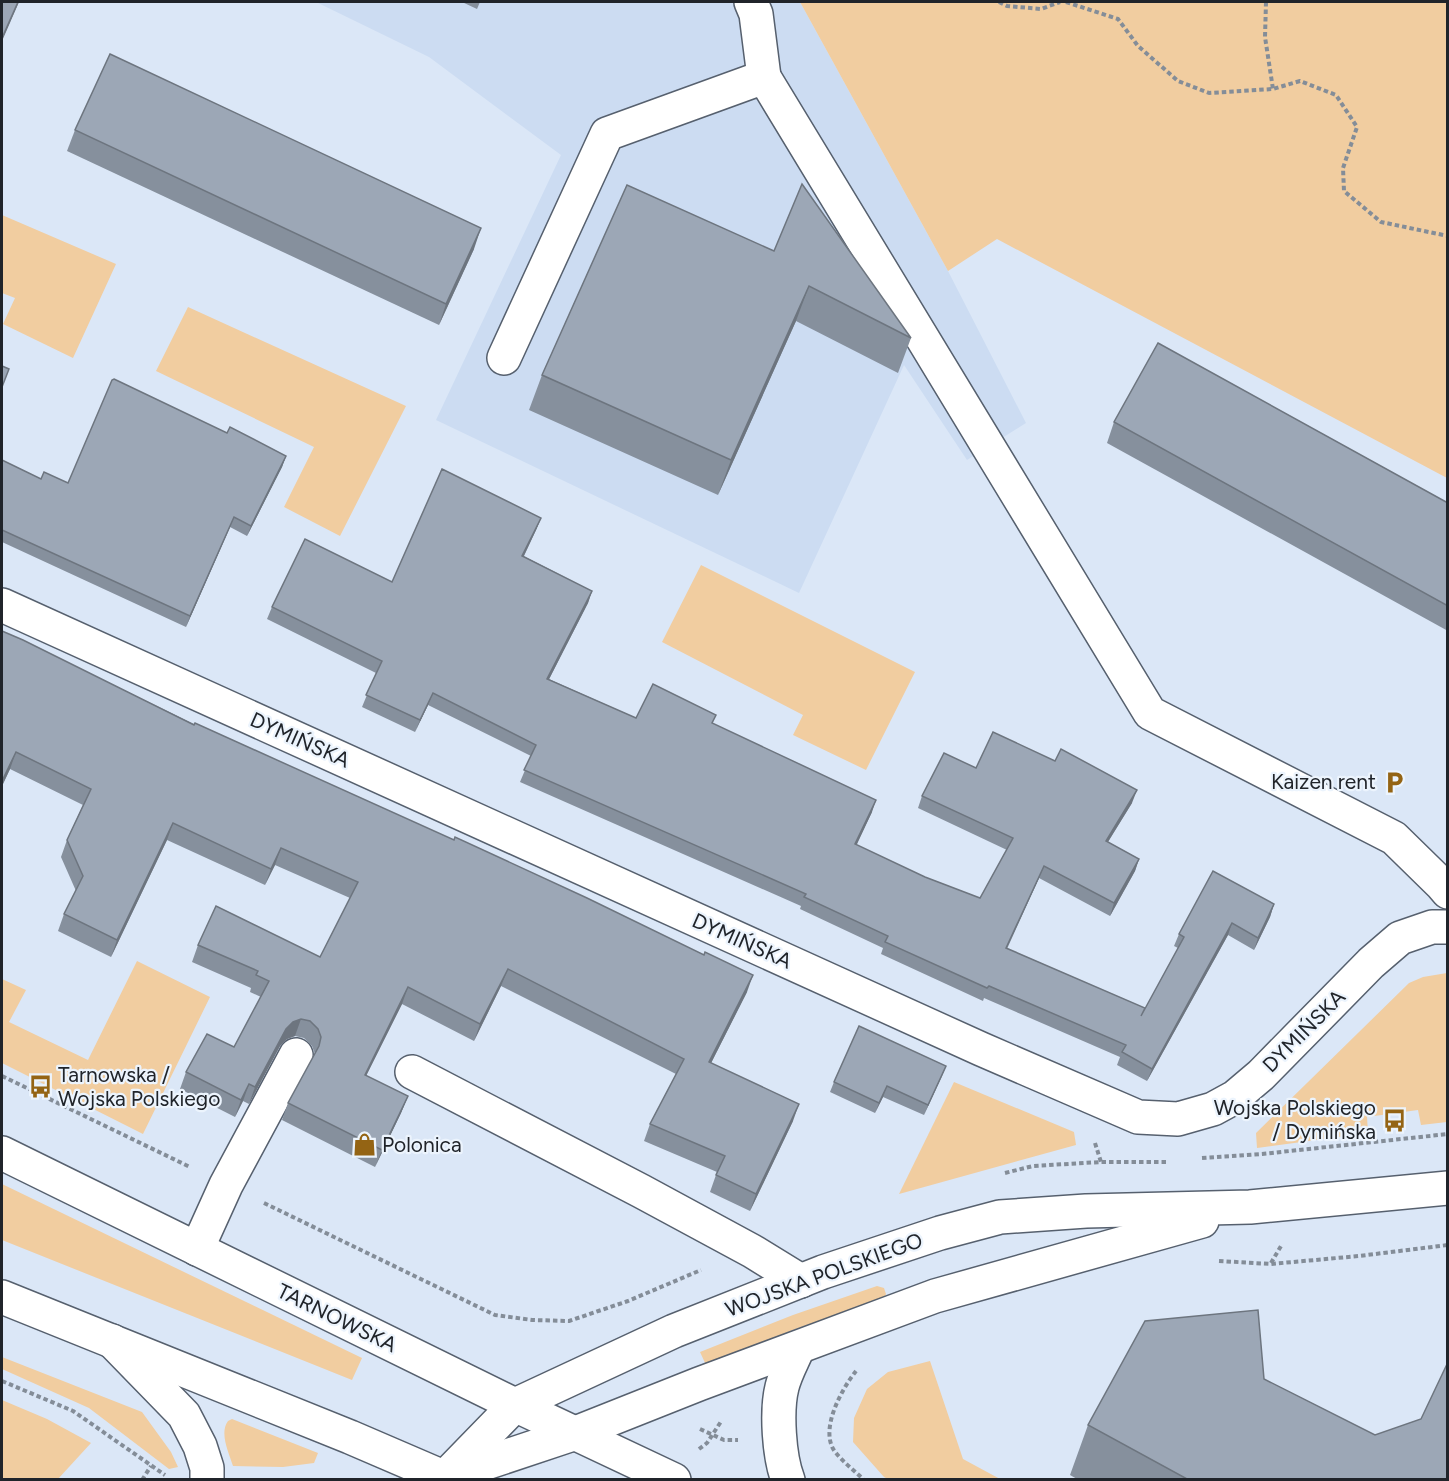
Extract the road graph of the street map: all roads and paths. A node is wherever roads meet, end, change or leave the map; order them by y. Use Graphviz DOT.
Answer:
graph roads {
  1 [pos="752,2"];
  2 [pos="999,2"];
  3 [pos="1060,2"];
  4 [pos="1066,2"];
  5 [pos="1266,2"];
  6 [pos="764,77"];
  7 [pos="1273,89"];
  8 [pos="1448,236"];
  9 [pos="504,358"];
  10 [pos="2,605"];
  11 [pos="1448,892"];
  12 [pos="1448,927"];
  13 [pos="296,1055"];
  14 [pos="412,1072"];
  15 [pos="1448,1134"];
  16 [pos="2,1153"];
  17 [pos="1215,1156"];
  18 [pos="1448,1188"];
  19 [pos="1250,1207"];
  20 [pos="1448,1245"];
  21 [pos="197,1249"];
  22 [pos="1212,1260"];
  23 [pos="801,1281"];
  24 [pos="432,1285"];
  25 [pos="2,1297"];
  26 [pos="628,1301"];
  27 [pos="112,1341"];
  28 [pos="798,1347"];
  29 [pos="858,1368"];
  30 [pos="2,1381"];
  31 [pos="515,1405"];
  32 [pos="726,1414"];
  33 [pos="697,1428"];
  34 [pos="573,1434"];
  35 [pos="713,1435"];
  36 [pos="747,1441"];
  37 [pos="697,1451"];
  38 [pos="151,1466"];
  39 [pos="142,1479"];
  40 [pos="174,1479"];
  41 [pos="207,1479"];
  42 [pos="445,1479"];
  43 [pos="674,1479"];
  44 [pos="788,1479"];
  45 [pos="864,1479"];
  1 -- 6 [label="street"];
  2 -- 3 [label="path"];
  4 -- 7 [label="path"];
  5 -- 7 [label="path"];
  6 -- 9 [label="street"];
  6 -- 11 [label="street"];
  7 -- 8 [label="path"];
  10 -- 12 [label="street, DYMIŃSKA"];
  13 -- 21 [label="street"];
  14 -- 23 [label="street"];
  15 -- 17 [label="path"];
  16 -- 21 [label="street, TARNOWSKA"];
  18 -- 19 [label="street, WOJSKA POLSKIEGO"];
  19 -- 23 [label="street, WOJSKA POLSKIEGO"];
  19 -- 28 [label="street, WOJSKA POLSKIEGO"];
  20 -- 22 [label="path"];
  21 -- 31 [label="street, TARNOWSKA"];
  23 -- 31 [label="street, WOJSKA POLSKIEGO"];
  24 -- 26 [label="path"];
  25 -- 27 [label="street"];
  27 -- 41 [label="street"];
  27 -- 42 [label="street"];
  28 -- 34 [label="street, WOJSKA POLSKIEGO"];
  28 -- 44 [label="street"];
  29 -- 45 [label="path"];
  30 -- 38 [label="path"];
  31 -- 34 [label="street, TARNOWSKA"];
  31 -- 42 [label="street, WOJSKA POLSKIEGO"];
  32 -- 35 [label="path"];
  33 -- 35 [label="path"];
  34 -- 42 [label="street, WOJSKA POLSKIEGO"];
  34 -- 43 [label="street, TARNOWSKA"];
  35 -- 36 [label="path"];
  35 -- 37 [label="path"];
  38 -- 39 [label="path"];
  38 -- 40 [label="path"];
}
